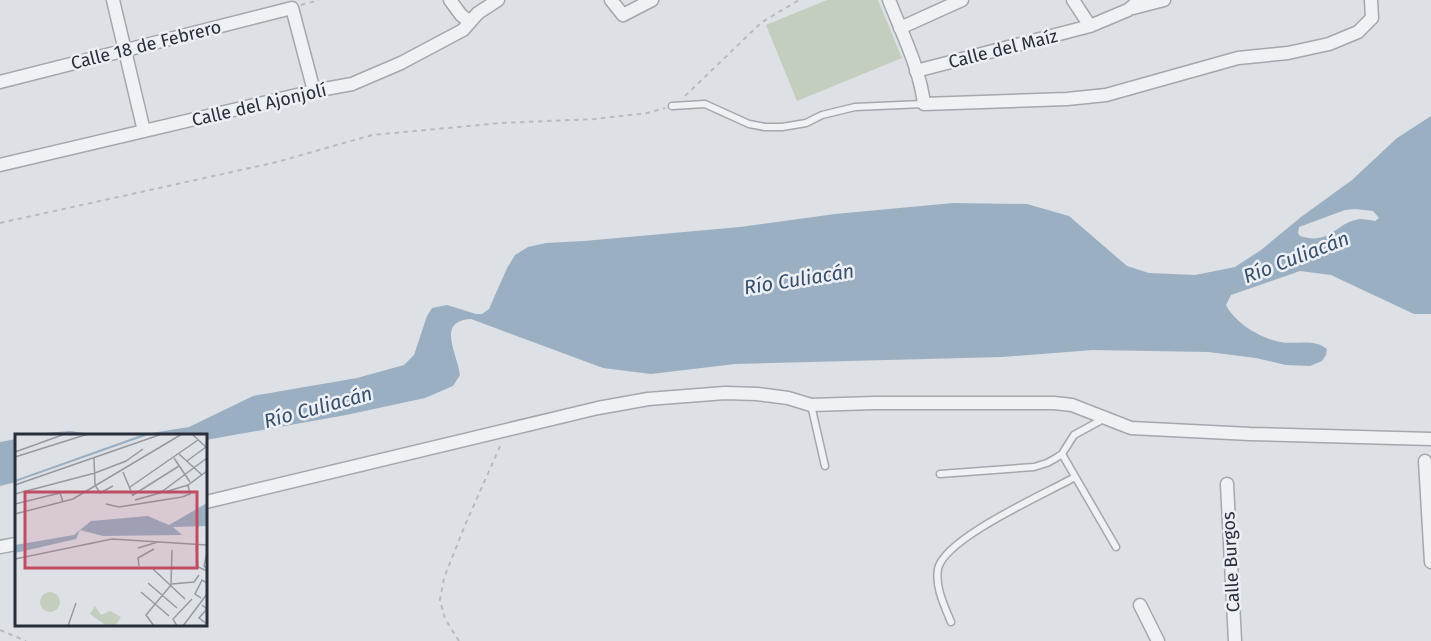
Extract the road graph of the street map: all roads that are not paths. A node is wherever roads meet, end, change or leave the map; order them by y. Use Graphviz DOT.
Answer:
graph roads {
  1 [pos="113,0"];
  2 [pos="450,0"];
  3 [pos="498,0"];
  4 [pos="611,0"];
  5 [pos="652,0"];
  6 [pos="888,0"];
  7 [pos="962,0"];
  8 [pos="1073,0"];
  9 [pos="1140,0"];
  10 [pos="1164,0"];
  11 [pos="1371,0"];
  12 [pos="1128,10"];
  13 [pos="470,22"];
  14 [pos="1090,26"];
  15 [pos="900,28"];
  16 [pos="125,50"];
  17 [pos="916,71"];
  18 [pos="0,81"];
  19 [pos="314,91"];
  20 [pos="924,104"];
  21 [pos="672,106"];
  22 [pos="144,131"];
  23 [pos="0,165"];
  24 [pos="811,405"];
  25 [pos="1105,417"];
  26 [pos="1431,439"];
  27 [pos="1062,454"];
  28 [pos="1425,461"];
  29 [pos="825,466"];
  30 [pos="940,474"];
  31 [pos="1075,477"];
  32 [pos="1227,484"];
  33 [pos="1429,495"];
  34 [pos="207,502"];
  35 [pos="15,544"];
  36 [pos="0,547"];
  37 [pos="1116,547"];
  38 [pos="1431,562"];
  39 [pos="1140,605"];
  40 [pos="951,622"];
  41 [pos="1158,641"];
  42 [pos="1235,641"];
  1 -- 16 [label="street"];
  2 -- 13 [label="street"];
  3 -- 13 [label="street, Calle del Ajonjolí"];
  4 -- 5 [label="street"];
  6 -- 15 [label="street"];
  7 -- 15 [label="street"];
  8 -- 14 [label="street"];
  9 -- 12 [label="street"];
  10 -- 12 [label="street"];
  11 -- 20 [label="street"];
  12 -- 14 [label="street, Calle del Maíz"];
  13 -- 19 [label="street, Calle del Ajonjolí"];
  14 -- 17 [label="street, Calle del Maíz"];
  15 -- 17 [label="street"];
  16 -- 18 [label="street, Calle 18 de Febrero"];
  16 -- 19 [label="street, Calle 18 de Febrero"];
  16 -- 22 [label="street"];
  17 -- 20 [label="street"];
  19 -- 22 [label="street, Calle del Ajonjolí"];
  20 -- 21 [label="lane"];
  22 -- 23 [label="street, Calle del Ajonjolí"];
  24 -- 25 [label="street"];
  24 -- 29 [label="lane"];
  24 -- 34 [label="street"];
  25 -- 26 [label="street"];
  25 -- 27 [label="lane"];
  27 -- 30 [label="lane"];
  27 -- 31 [label="lane"];
  28 -- 33 [label="street"];
  31 -- 37 [label="lane"];
  31 -- 40 [label="lane"];
  32 -- 42 [label="street, Calle Burgos"];
  33 -- 38 [label="street"];
  35 -- 36 [label="street"];
  39 -- 41 [label="street"];
}
